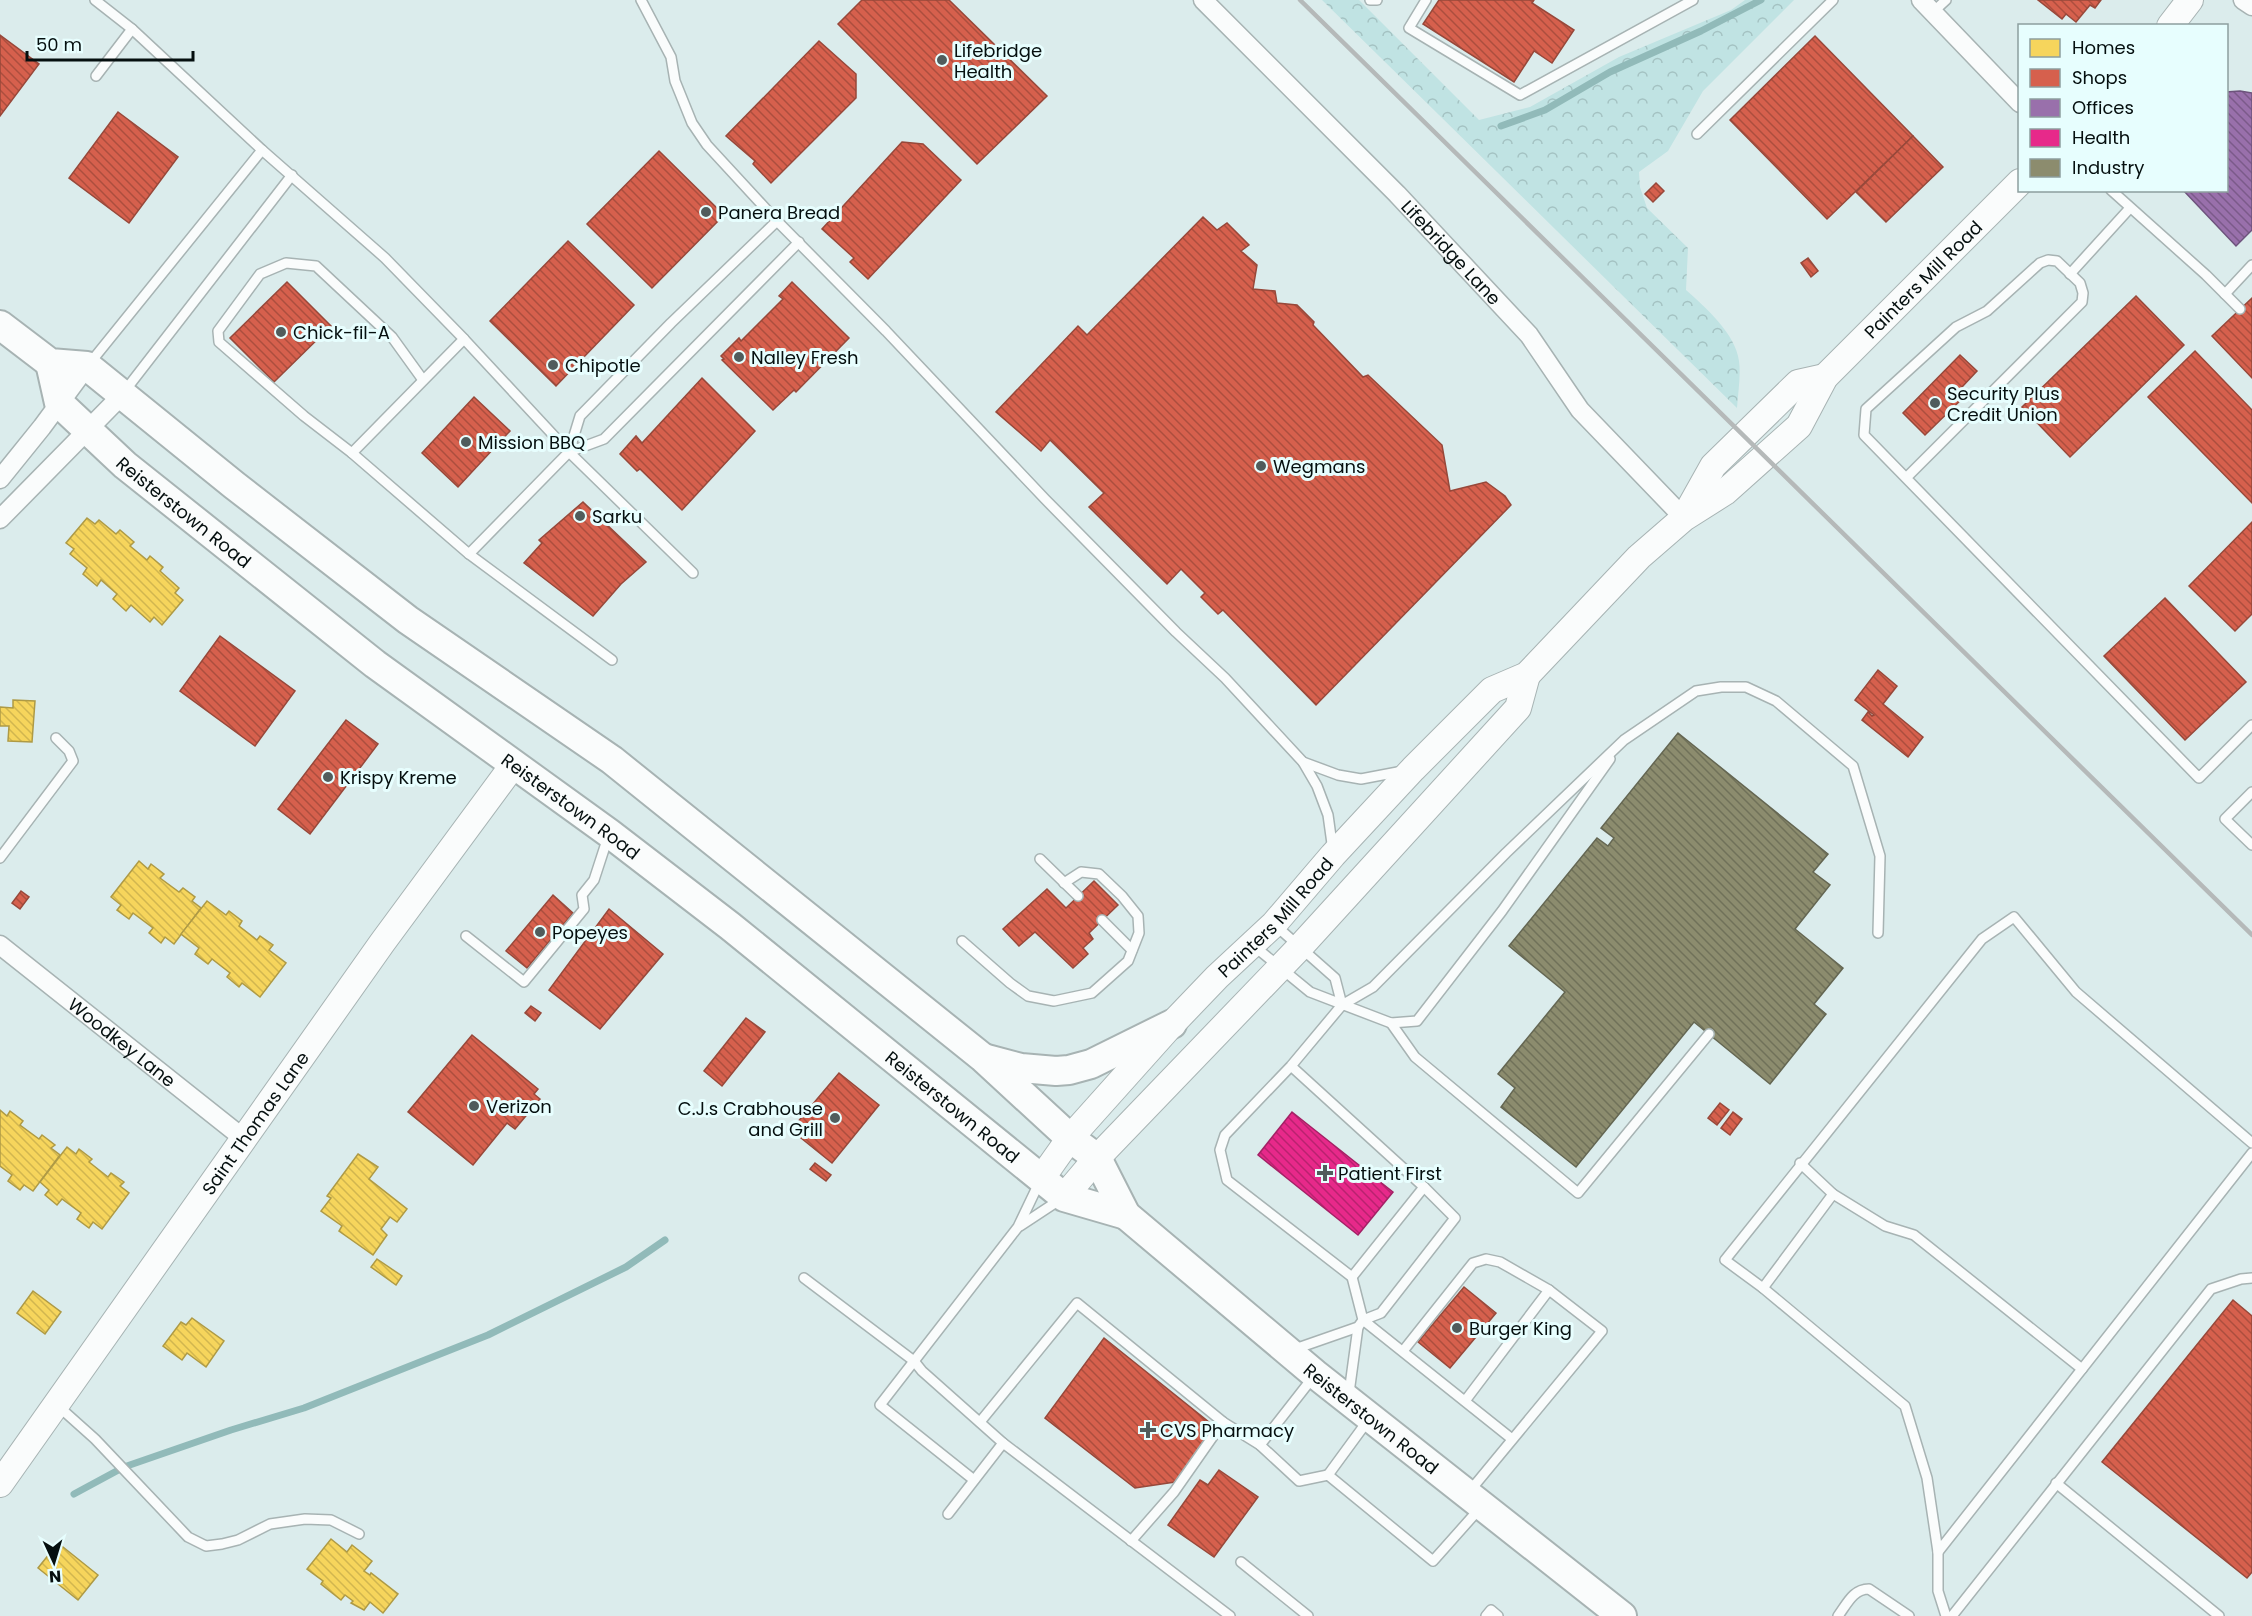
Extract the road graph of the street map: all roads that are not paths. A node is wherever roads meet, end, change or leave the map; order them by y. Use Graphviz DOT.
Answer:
graph roads {
  1 [pos="95,0"];
  2 [pos="641,0"];
  3 [pos="1203,0"];
  4 [pos="1370,0"];
  5 [pos="1377,0"];
  6 [pos="1426,0"];
  7 [pos="1693,0"];
  8 [pos="1833,0"];
  9 [pos="2190,0"];
  10 [pos="2243,0"];
  11 [pos="1933,4"];
  12 [pos="2252,6"];
  13 [pos="2172,24"];
  14 [pos="132,29"];
  15 [pos="96,76"];
  16 [pos="2018,103"];
  17 [pos="1696,134"];
  18 [pos="262,150"];
  19 [pos="292,176"];
  20 [pos="2018,183"];
  21 [pos="2113,192"];
  22 [pos="2130,208"];
  23 [pos="777,221"];
  24 [pos="799,242"];
  25 [pos="2252,265"];
  26 [pos="2070,274"];
  27 [pos="2225,294"];
  28 [pos="2240,309"];
  29 [pos="0,325"];
  30 [pos="464,339"];
  31 [pos="50,363"];
  32 [pos="87,366"];
  33 [pos="423,380"];
  34 [pos="123,394"];
  35 [pos="59,403"];
  36 [pos="87,429"];
  37 [pos="568,452"];
  38 [pos="352,453"];
  39 [pos="1906,478"];
  40 [pos="0,479"];
  41 [pos="1684,518"];
  42 [pos="0,519"];
  43 [pos="469,554"];
  44 [pos="693,573"];
  45 [pos="612,660"];
  46 [pos="1527,675"];
  47 [pos="2252,725"];
  48 [pos="56,738"];
  49 [pos="1624,740"];
  50 [pos="1303,762"];
  51 [pos="514,764"];
  52 [pos="1413,769"];
  53 [pos="2252,792"];
  54 [pos="609,832"];
  55 [pos="2252,845"];
  56 [pos="1334,855"];
  57 [pos="0,858"];
  58 [pos="1040,859"];
  59 [pos="1064,883"];
  60 [pos="1078,897"];
  61 [pos="1102,920"];
  62 [pos="1274,924"];
  63 [pos="1878,933"];
  64 [pos="466,936"];
  65 [pos="962,941"];
  66 [pos="0,945"];
  67 [pos="1253,946"];
  68 [pos="1300,947"];
  69 [pos="1132,950"];
  70 [pos="1279,967"];
  71 [pos="1342,1005"];
  72 [pos="1391,1023"];
  73 [pos="1172,1024"];
  74 [pos="1708,1034"];
  75 [pos="982,1057"];
  76 [pos="1291,1066"];
  77 [pos="243,1138"];
  78 [pos="1070,1138"];
  79 [pos="2252,1143"];
  80 [pos="2252,1153"];
  81 [pos="1097,1158"];
  82 [pos="1800,1164"];
  83 [pos="1041,1179"];
  84 [pos="1424,1187"];
  85 [pos="1833,1194"];
  86 [pos="1064,1197"];
  87 [pos="1126,1215"];
  88 [pos="1018,1227"];
  89 [pos="1352,1277"];
  90 [pos="804,1278"];
  91 [pos="2252,1278"];
  92 [pos="1763,1288"];
  93 [pos="1549,1290"];
  94 [pos="1361,1324"];
  95 [pos="1288,1351"];
  96 [pos="1403,1352"];
  97 [pos="914,1361"];
  98 [pos="2082,1369"];
  99 [pos="1315,1374"];
  100 [pos="1348,1399"];
  101 [pos="1465,1401"];
  102 [pos="57,1404"];
  103 [pos="1371,1417"];
  104 [pos="980,1422"];
  105 [pos="1223,1422"];
  106 [pos="1512,1439"];
  107 [pos="1004,1443"];
  108 [pos="1260,1445"];
  109 [pos="1328,1475"];
  110 [pos="974,1480"];
  111 [pos="2056,1483"];
  112 [pos="0,1484"];
  113 [pos="1475,1500"];
  114 [pos="948,1514"];
  115 [pos="359,1534"];
  116 [pos="1131,1541"];
  117 [pos="1938,1552"];
  118 [pos="1241,1562"];
  119 [pos="1230,1616"];
  120 [pos="1308,1616"];
  121 [pos="1486,1616"];
  122 [pos="1498,1616"];
  123 [pos="1621,1616"];
  124 [pos="1839,1616"];
  125 [pos="1909,1616"];
  126 [pos="1946,1616"];
  127 [pos="1952,1616"];
  128 [pos="2219,1616"];
  1 -- 14 [label="lane"];
  2 -- 23 [label="lane"];
  3 -- 41 [label="street, Lifebridge Lane"];
  4 -- 5 [label="lane"];
  6 -- 7 [label="lane"];
  8 -- 17 [label="lane"];
  9 -- 13 [label="main road"];
  10 -- 12 [label="street"];
  11 -- 16 [label="street"];
  14 -- 15 [label="lane"];
  14 -- 18 [label="lane"];
  18 -- 19 [label="lane"];
  18 -- 32 [label="lane"];
  19 -- 30 [label="lane"];
  19 -- 34 [label="lane"];
  20 -- 41 [label="main road, Painters Mill Road"];
  21 -- 22 [label="lane"];
  22 -- 26 [label="lane"];
  22 -- 27 [label="lane"];
  23 -- 24 [label="lane"];
  23 -- 37 [label="lane"];
  24 -- 37 [label="lane"];
  24 -- 50 [label="lane"];
  25 -- 27 [label="lane"];
  26 -- 39 [label="lane"];
  26 -- 39 [label="lane"];
  27 -- 28 [label="lane"];
  29 -- 31 [label="main road"];
  30 -- 33 [label="lane"];
  30 -- 37 [label="lane"];
  31 -- 32 [label="main road"];
  31 -- 35 [label="main road"];
  32 -- 34 [label="main road, Reisterstown Road"];
  32 -- 35 [label="street"];
  33 -- 38 [label="lane"];
  33 -- 38 [label="lane"];
  34 -- 36 [label="street"];
  34 -- 75 [label="main road, Reisterstown Road"];
  35 -- 36 [label="main road, Reisterstown Road"];
  35 -- 40 [label="street"];
  36 -- 42 [label="street"];
  36 -- 51 [label="main road, Reisterstown Road"];
  37 -- 43 [label="lane"];
  37 -- 44 [label="lane"];
  38 -- 43 [label="lane"];
  39 -- 47 [label="lane"];
  41 -- 46 [label="main road, Painters Mill Road"];
  43 -- 45 [label="lane"];
  46 -- 52 [label="main road, Painters Mill Road"];
  46 -- 68 [label="main road, Painters Mill Road"];
  48 -- 57 [label="lane"];
  49 -- 63 [label="lane"];
  49 -- 71 [label="lane"];
  49 -- 72 [label="lane"];
  50 -- 52 [label="lane"];
  50 -- 56 [label="lane"];
  51 -- 54 [label="main road, Reisterstown Road"];
  51 -- 77 [label="main road, Saint Thomas Lane"];
  52 -- 56 [label="main road, Painters Mill Road"];
  53 -- 55 [label="lane"];
  54 -- 64 [label="lane"];
  54 -- 83 [label="main road, Reisterstown Road"];
  56 -- 62 [label="main road, Painters Mill Road"];
  58 -- 59 [label="lane"];
  59 -- 60 [label="lane"];
  59 -- 69 [label="lane"];
  61 -- 69 [label="lane"];
  62 -- 67 [label="main road, Painters Mill Road"];
  62 -- 68 [label="lane"];
  65 -- 69 [label="lane"];
  66 -- 77 [label="street, Woodkey Lane"];
  67 -- 70 [label="lane"];
  67 -- 73 [label="main road, Painters Mill Road"];
  68 -- 70 [label="main road, Painters Mill Road"];
  68 -- 71 [label="lane"];
  70 -- 71 [label="lane"];
  70 -- 81 [label="main road, Painters Mill Road"];
  71 -- 72 [label="lane"];
  71 -- 76 [label="lane"];
  72 -- 74 [label="lane"];
  73 -- 75 [label="main road"];
  73 -- 78 [label="main road, Painters Mill Road"];
  75 -- 78 [label="main road, Reisterstown Road"];
  76 -- 84 [label="lane"];
  76 -- 89 [label="lane"];
  77 -- 102 [label="main road, Saint Thomas Lane"];
  78 -- 81 [label="main road, Reisterstown Road"];
  78 -- 83 [label="main road, Painters Mill Road"];
  79 -- 82 [label="lane"];
  80 -- 98 [label="lane"];
  81 -- 86 [label="main road, Painters Mill Road"];
  81 -- 87 [label="main road, Reisterstown Road"];
  82 -- 85 [label="lane"];
  82 -- 92 [label="lane"];
  83 -- 86 [label="main road, Reisterstown Road"];
  83 -- 88 [label="lane"];
  84 -- 89 [label="lane"];
  84 -- 94 [label="lane"];
  85 -- 92 [label="lane"];
  85 -- 98 [label="lane"];
  86 -- 87 [label="main road, Reisterstown Road"];
  86 -- 88 [label="lane"];
  87 -- 95 [label="main road, Reisterstown Road"];
  88 -- 97 [label="lane"];
  89 -- 94 [label="lane"];
  90 -- 97 [label="lane"];
  91 -- 111 [label="lane"];
  92 -- 117 [label="lane"];
  93 -- 96 [label="lane"];
  93 -- 101 [label="lane"];
  93 -- 106 [label="lane"];
  94 -- 95 [label="lane"];
  94 -- 96 [label="lane"];
  94 -- 100 [label="lane"];
  95 -- 99 [label="main road, Reisterstown Road"];
  96 -- 101 [label="lane"];
  97 -- 104 [label="lane"];
  97 -- 110 [label="lane"];
  98 -- 117 [label="lane"];
  99 -- 100 [label="main road, Reisterstown Road"];
  99 -- 108 [label="lane"];
  100 -- 103 [label="main road, Reisterstown Road"];
  101 -- 106 [label="lane"];
  102 -- 112 [label="main road, Saint Thomas Lane"];
  102 -- 115 [label="lane"];
  103 -- 109 [label="lane"];
  103 -- 113 [label="main road, Reisterstown Road"];
  104 -- 105 [label="lane"];
  104 -- 107 [label="lane"];
  105 -- 108 [label="lane"];
  105 -- 116 [label="lane"];
  106 -- 113 [label="lane"];
  107 -- 110 [label="lane"];
  107 -- 116 [label="lane"];
  108 -- 109 [label="lane"];
  109 -- 113 [label="lane"];
  110 -- 114 [label="lane"];
  111 -- 127 [label="lane"];
  111 -- 128 [label="lane"];
  113 -- 123 [label="main road, Reisterstown Road"];
  116 -- 119 [label="lane"];
  117 -- 126 [label="lane"];
  118 -- 120 [label="lane"];
  121 -- 122 [label="lane"];
  124 -- 125 [label="lane"];
}
